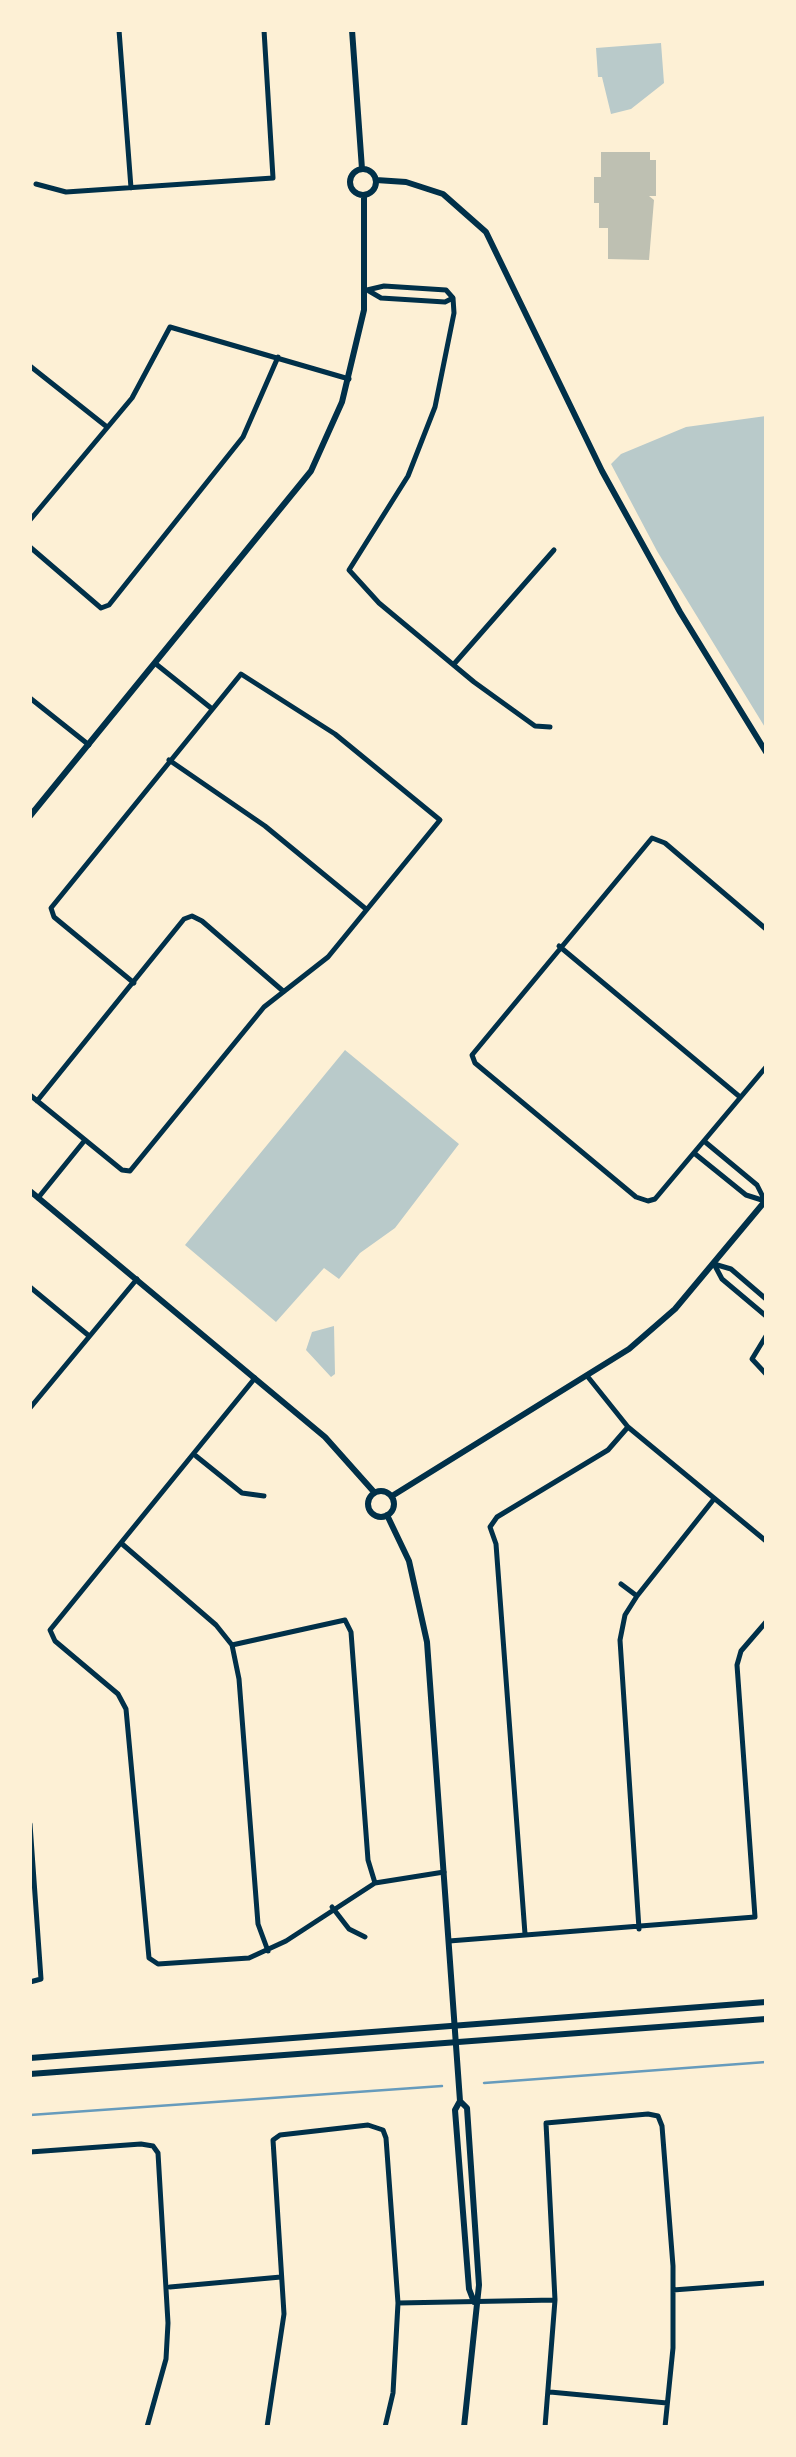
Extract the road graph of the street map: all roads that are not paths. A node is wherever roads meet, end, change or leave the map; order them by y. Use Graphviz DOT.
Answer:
graph roads {
  1 [pos="119,30"];
  2 [pos="264,30"];
  3 [pos="352,30"];
  4 [pos="362,169"];
  5 [pos="376,180"];
  6 [pos="36,184"];
  7 [pos="131,188"];
  8 [pos="364,196"];
  9 [pos="367,290"];
  10 [pos="453,298"];
  11 [pos="278,357"];
  12 [pos="30,366"];
  13 [pos="349,378"];
  14 [pos="107,428"];
  15 [pos="30,520"];
  16 [pos="30,548"];
  17 [pos="554,550"];
  18 [pos="156,664"];
  19 [pos="454,665"];
  20 [pos="30,699"];
  21 [pos="211,708"];
  22 [pos="550,727"];
  23 [pos="89,745"];
  24 [pos="766,752"];
  25 [pos="170,760"];
  26 [pos="30,816"];
  27 [pos="367,910"];
  28 [pos="766,929"];
  29 [pos="559,946"];
  30 [pos="134,984"];
  31 [pos="283,991"];
  32 [pos="766,1067"];
  33 [pos="30,1095"];
  34 [pos="740,1098"];
  35 [pos="37,1101"];
  36 [pos="85,1140"];
  37 [pos="704,1141"];
  38 [pos="694,1152"];
  39 [pos="30,1191"];
  40 [pos="38,1198"];
  41 [pos="765,1201"];
  42 [pos="714,1264"];
  43 [pos="137,1279"];
  44 [pos="30,1286"];
  45 [pos="750,1286"];
  46 [pos="742,1296"];
  47 [pos="766,1299"];
  48 [pos="766,1316"];
  49 [pos="88,1335"];
  50 [pos="766,1336"];
  51 [pos="766,1374"];
  52 [pos="588,1377"];
  53 [pos="256,1378"];
  54 [pos="30,1408"];
  55 [pos="628,1426"];
  56 [pos="196,1456"];
  57 [pos="374,1492"];
  58 [pos="264,1496"];
  59 [pos="392,1496"];
  60 [pos="714,1498"];
  61 [pos="388,1515"];
  62 [pos="766,1541"];
  63 [pos="121,1543"];
  64 [pos="621,1584"];
  65 [pos="637,1596"];
  66 [pos="766,1622"];
  67 [pos="232,1645"];
  68 [pos="30,1824"];
  69 [pos="444,1872"];
  70 [pos="375,1883"];
  71 [pos="332,1907"];
  72 [pos="639,1929"];
  73 [pos="525,1936"];
  74 [pos="366,1937"];
  75 [pos="449,1941"];
  76 [pos="268,1952"];
  77 [pos="30,1982"];
  78 [pos="766,2002"];
  79 [pos="766,2019"];
  80 [pos="455,2027"];
  81 [pos="456,2043"];
  82 [pos="30,2058"];
  83 [pos="30,2074"];
  84 [pos="30,2152"];
  85 [pos="281,2277"];
  86 [pos="766,2283"];
  87 [pos="168,2287"];
  88 [pos="673,2290"];
  89 [pos="555,2300"];
  90 [pos="398,2302"];
  91 [pos="474,2302"];
  92 [pos="550,2392"];
  93 [pos="668,2403"];
  94 [pos="148,2427"];
  95 [pos="267,2427"];
  96 [pos="385,2427"];
  97 [pos="464,2427"];
  98 [pos="545,2427"];
  99 [pos="665,2427"];
  1 -- 7 [label="street"];
  2 -- 7 [label="street"];
  3 -- 4 [label="street"];
  4 -- 5 [label="street"];
  4 -- 8 [label="street"];
  5 -- 8 [label="street"];
  5 -- 24 [label="street"];
  6 -- 7 [label="street"];
  8 -- 9 [label="street"];
  9 -- 10 [label="street"];
  9 -- 10 [label="street"];
  9 -- 13 [label="street"];
  10 -- 19 [label="street"];
  11 -- 13 [label="street"];
  11 -- 14 [label="street"];
  11 -- 16 [label="street"];
  12 -- 14 [label="street"];
  13 -- 18 [label="street"];
  14 -- 15 [label="street"];
  17 -- 19 [label="street"];
  18 -- 21 [label="street"];
  18 -- 23 [label="street"];
  19 -- 22 [label="street"];
  20 -- 23 [label="street"];
  21 -- 25 [label="street"];
  21 -- 27 [label="street"];
  23 -- 26 [label="street"];
  25 -- 27 [label="street"];
  25 -- 30 [label="street"];
  27 -- 31 [label="street"];
  28 -- 29 [label="street"];
  29 -- 34 [label="street"];
  29 -- 38 [label="street"];
  30 -- 31 [label="street"];
  30 -- 35 [label="street"];
  31 -- 36 [label="street"];
  32 -- 34 [label="street"];
  33 -- 35 [label="street"];
  34 -- 37 [label="street"];
  35 -- 36 [label="street"];
  36 -- 40 [label="street"];
  37 -- 38 [label="street"];
  37 -- 41 [label="street"];
  38 -- 41 [label="street"];
  39 -- 40 [label="street"];
  40 -- 43 [label="street"];
  41 -- 42 [label="street"];
  42 -- 45 [label="street"];
  42 -- 46 [label="street"];
  42 -- 52 [label="street"];
  43 -- 49 [label="street"];
  43 -- 53 [label="street"];
  44 -- 49 [label="street"];
  45 -- 46 [label="street"];
  45 -- 47 [label="street"];
  46 -- 48 [label="street"];
  49 -- 54 [label="street"];
  50 -- 51 [label="street"];
  52 -- 55 [label="street"];
  52 -- 59 [label="street"];
  53 -- 56 [label="street"];
  53 -- 57 [label="street"];
  55 -- 60 [label="street"];
  55 -- 73 [label="street"];
  56 -- 58 [label="street"];
  56 -- 63 [label="street"];
  57 -- 59 [label="street"];
  57 -- 61 [label="street"];
  59 -- 61 [label="street"];
  60 -- 62 [label="street"];
  60 -- 65 [label="street"];
  61 -- 69 [label="street"];
  63 -- 67 [label="street"];
  63 -- 76 [label="street"];
  64 -- 65 [label="street"];
  65 -- 72 [label="street"];
  66 -- 72 [label="street"];
  67 -- 70 [label="street"];
  67 -- 76 [label="street"];
  68 -- 77 [label="street"];
  69 -- 70 [label="street"];
  69 -- 75 [label="street"];
  70 -- 71 [label="street"];
  71 -- 74 [label="street"];
  71 -- 76 [label="street"];
  72 -- 73 [label="street"];
  73 -- 75 [label="street"];
  75 -- 80 [label="street"];
  78 -- 80 [label="street"];
  79 -- 81 [label="street"];
  80 -- 81 [label="street"];
  80 -- 82 [label="street"];
  81 -- 83 [label="street"];
  81 -- 91 [label="street"];
  84 -- 87 [label="street"];
  85 -- 87 [label="street"];
  85 -- 90 [label="street"];
  85 -- 95 [label="street"];
  86 -- 88 [label="street"];
  87 -- 94 [label="street"];
  88 -- 89 [label="street"];
  88 -- 93 [label="street"];
  89 -- 91 [label="street"];
  89 -- 92 [label="street"];
  90 -- 91 [label="street"];
  90 -- 96 [label="street"];
  91 -- 97 [label="street"];
  92 -- 93 [label="street"];
  92 -- 98 [label="street"];
  93 -- 99 [label="street"];
}
